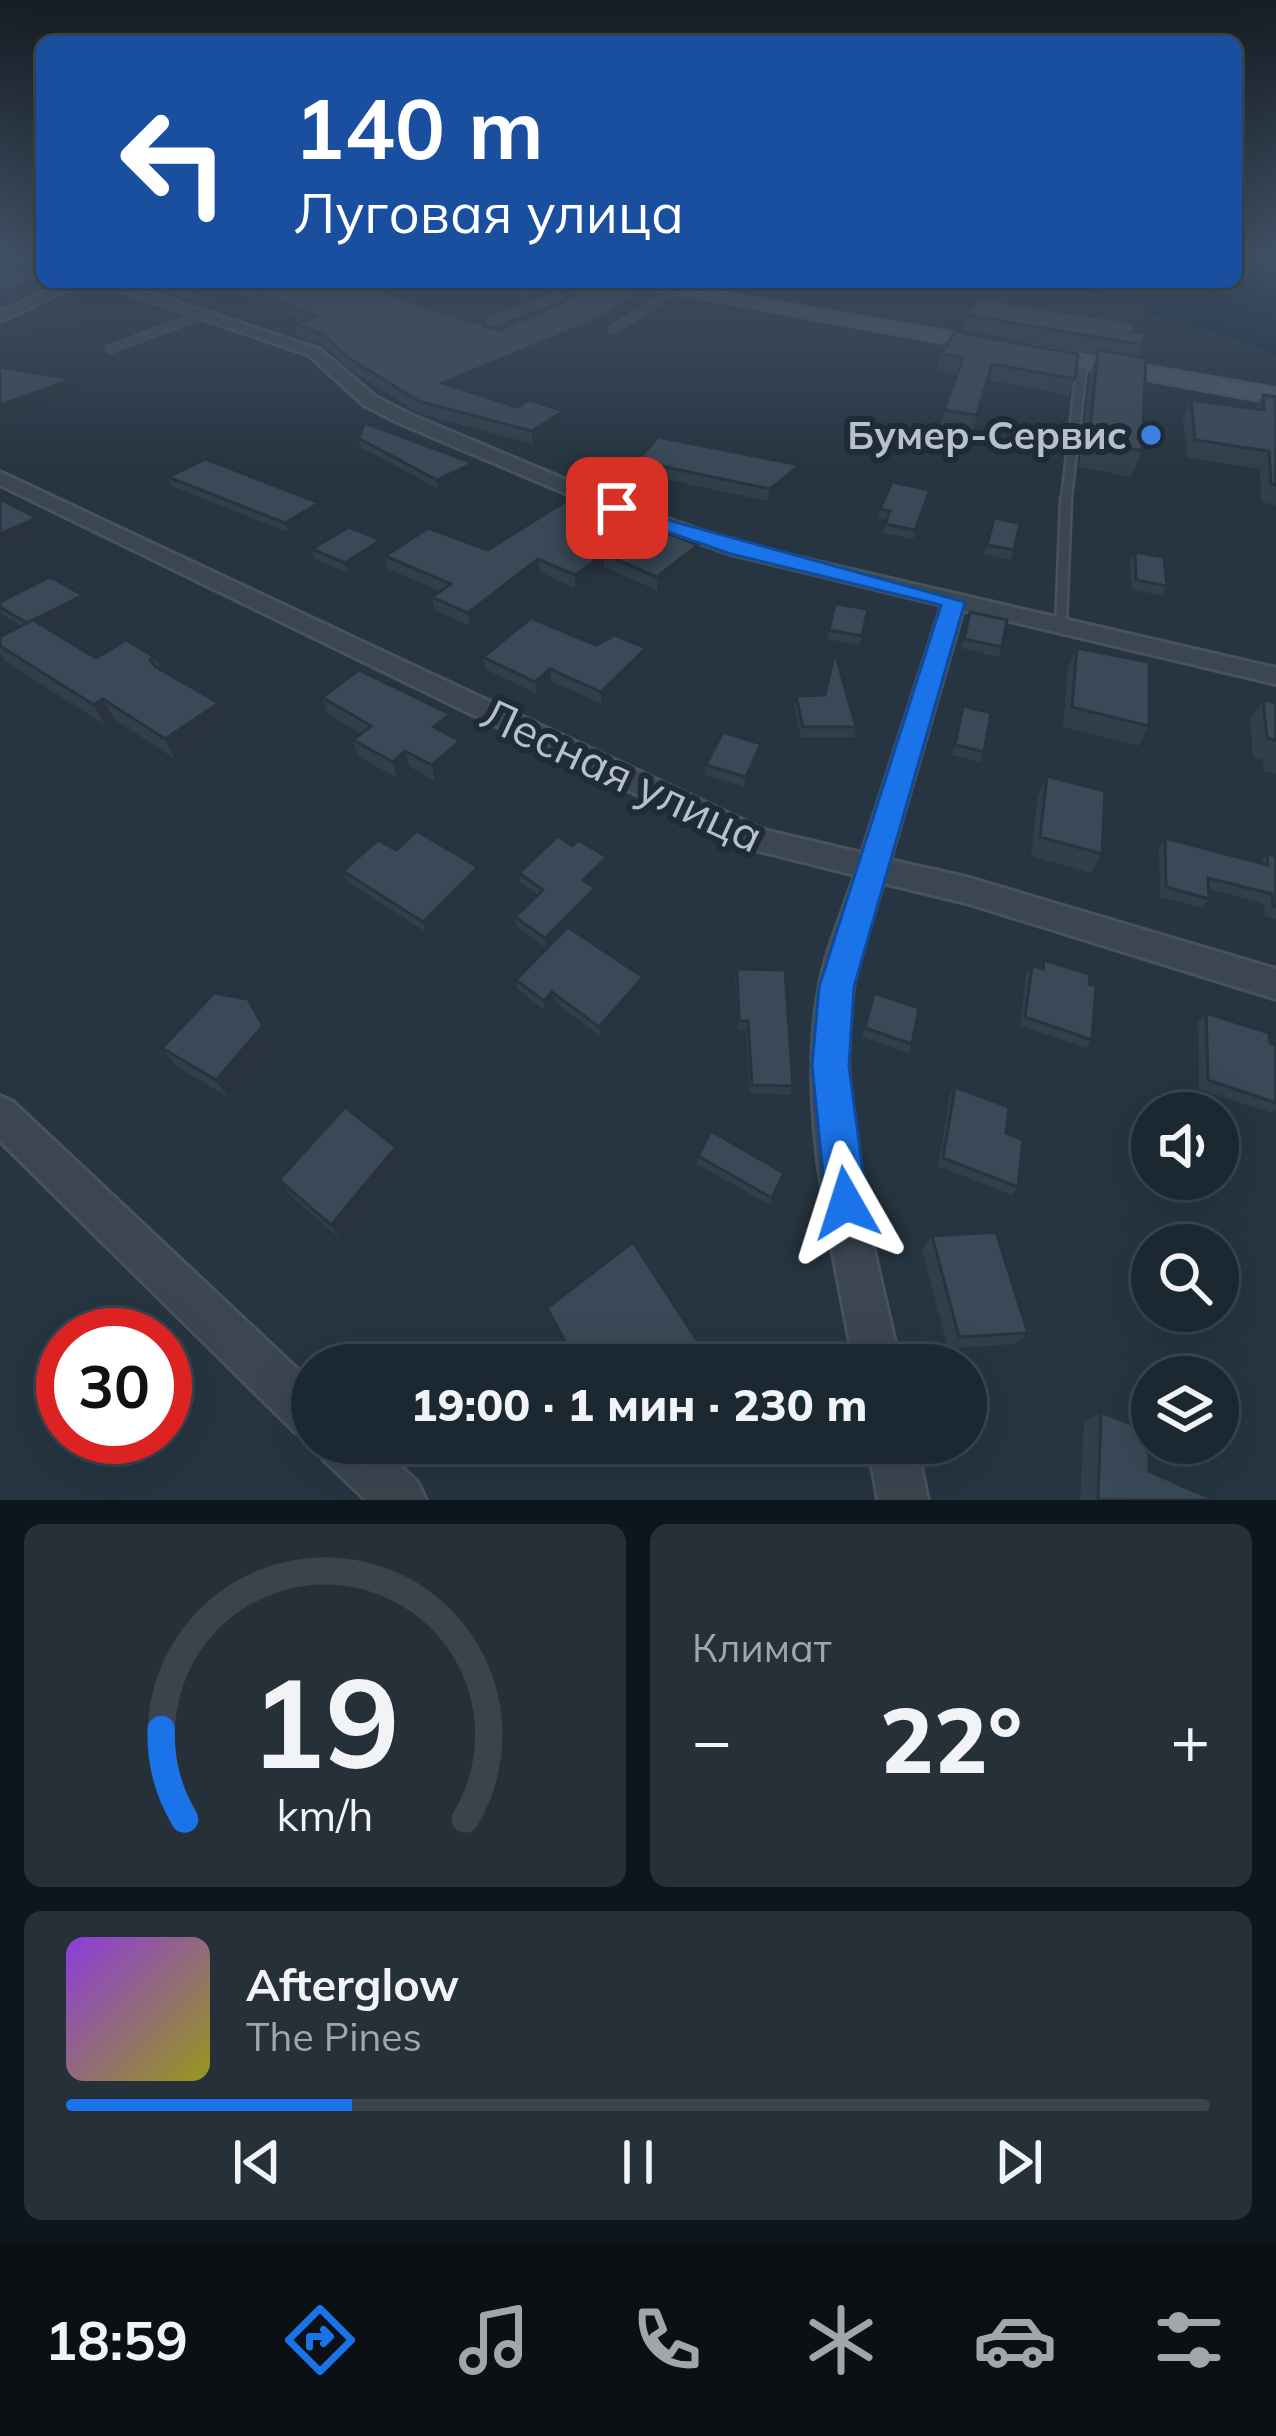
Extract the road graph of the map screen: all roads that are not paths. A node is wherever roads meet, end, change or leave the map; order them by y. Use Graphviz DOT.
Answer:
graph roads {
  1 [pos="167,328"];
  2 [pos="245,328"];
  3 [pos="881,328"];
  4 [pos="110,349"];
  5 [pos="1082,363"];
  6 [pos="1276,396"];
  7 [pos="0,478"];
  8 [pos="954,602"];
  9 [pos="1061,626"];
  10 [pos="1276,676"];
  11 [pos="873,867"];
  12 [pos="1276,984"];
  13 [pos="0,1115"];
  14 [pos="873,1344"];
  15 [pos="291,1395"];
  16 [pos="363,1464"];
  17 [pos="896,1464"];
  18 [pos="400,1500"];
  19 [pos="903,1500"];
  1 -- 4 [label="lane"];
  2 -- 8 [label="street"];
  3 -- 5 [label="main road"];
  5 -- 6 [label="main road"];
  5 -- 9 [label="lane"];
  7 -- 11 [label="street, Лесная улица"];
  8 -- 9 [label="street"];
  8 -- 11 [label="street"];
  9 -- 10 [label="street"];
  11 -- 12 [label="street, Лесная улица"];
  11 -- 14 [label="street"];
  13 -- 15 [label="street"];
  16 -- 18 [label="street"];
  17 -- 19 [label="street"];
}
